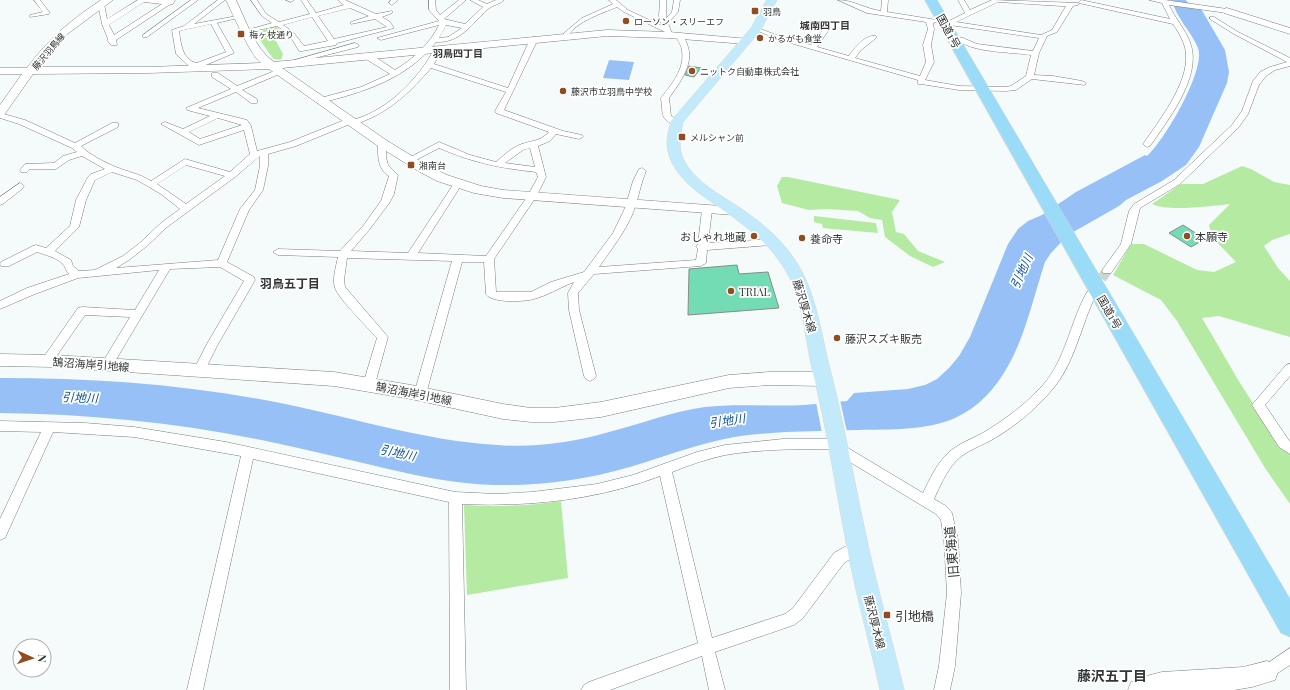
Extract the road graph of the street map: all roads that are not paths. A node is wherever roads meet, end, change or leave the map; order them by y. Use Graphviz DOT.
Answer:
graph roads {
  1 [pos="37,0"];
  2 [pos="143,0"];
  3 [pos="195,0"];
  4 [pos="222,0"];
  5 [pos="231,0"];
  6 [pos="254,0"];
  7 [pos="304,0"];
  8 [pos="341,0"];
  9 [pos="432,0"];
  10 [pos="463,0"];
  11 [pos="473,0"];
  12 [pos="501,0"];
  13 [pos="663,0"];
  14 [pos="677,0"];
  15 [pos="772,0"];
  16 [pos="841,0"];
  17 [pos="885,0"];
  18 [pos="931,0"];
  19 [pos="938,0"];
  20 [pos="961,0"];
  21 [pos="996,0"];
  22 [pos="1152,0"];
  23 [pos="170,1"];
  24 [pos="1083,1"];
  25 [pos="104,2"];
  26 [pos="614,2"];
  27 [pos="1165,2"];
  28 [pos="188,5"];
  29 [pos="1070,5"];
  30 [pos="350,6"];
  31 [pos="487,7"];
  32 [pos="1227,11"];
  33 [pos="390,12"];
  34 [pos="884,13"];
  35 [pos="315,14"];
  36 [pos="969,14"];
  37 [pos="32,16"];
  38 [pos="240,16"];
  39 [pos="376,17"];
  40 [pos="1212,18"];
  41 [pos="929,20"];
  42 [pos="442,21"];
  43 [pos="214,22"];
  44 [pos="949,22"];
  45 [pos="1174,22"];
  46 [pos="353,23"];
  47 [pos="665,23"];
  48 [pos="105,24"];
  49 [pos="279,24"];
  50 [pos="468,27"];
  51 [pos="184,28"];
  52 [pos="756,28"];
  53 [pos="825,31"];
  54 [pos="1290,31"];
  55 [pos="246,32"];
  56 [pos="668,33"];
  57 [pos="145,36"];
  58 [pos="566,36"];
  59 [pos="680,36"];
  60 [pos="874,37"];
  61 [pos="1043,37"];
  62 [pos="534,39"];
  63 [pos="745,41"];
  64 [pos="332,43"];
  65 [pos="436,45"];
  66 [pos="812,48"];
  67 [pos="976,50"];
  68 [pos="423,51"];
  69 [pos="1035,53"];
  70 [pos="369,57"];
  71 [pos="850,59"];
  72 [pos="299,60"];
  73 [pos="1290,62"];
  74 [pos="430,65"];
  75 [pos="275,69"];
  76 [pos="0,71"];
  77 [pos="31,71"];
  78 [pos="396,74"];
  79 [pos="216,75"];
  80 [pos="1030,77"];
  81 [pos="922,79"];
  82 [pos="1082,83"];
  83 [pos="236,89"];
  84 [pos="985,89"];
  85 [pos="510,91"];
  86 [pos="320,101"];
  87 [pos="254,102"];
  88 [pos="0,114"];
  89 [pos="217,115"];
  90 [pos="352,122"];
  91 [pos="677,122"];
  92 [pos="165,124"];
  93 [pos="115,125"];
  94 [pos="247,126"];
  95 [pos="554,131"];
  96 [pos="183,132"];
  97 [pos="579,137"];
  98 [pos="382,143"];
  99 [pos="1147,144"];
  100 [pos="533,145"];
  101 [pos="75,146"];
  102 [pos="83,153"];
  103 [pos="259,154"];
  104 [pos="410,160"];
  105 [pos="497,165"];
  106 [pos="112,169"];
  107 [pos="24,170"];
  108 [pos="540,170"];
  109 [pos="642,171"];
  110 [pos="232,175"];
  111 [pos="152,184"];
  112 [pos="458,184"];
  113 [pos="20,186"];
  114 [pos="531,197"];
  115 [pos="0,202"];
  116 [pos="631,204"];
  117 [pos="186,209"];
  118 [pos="707,210"];
  119 [pos="735,211"];
  120 [pos="772,242"];
  121 [pos="1076,245"];
  122 [pos="701,247"];
  123 [pos="48,252"];
  124 [pos="278,252"];
  125 [pos="343,254"];
  126 [pos="411,256"];
  127 [pos="458,258"];
  128 [pos="489,259"];
  129 [pos="222,263"];
  130 [pos="5,264"];
  131 [pos="167,266"];
  132 [pos="1107,271"];
  133 [pos="97,273"];
  134 [pos="590,273"];
  135 [pos="77,275"];
  136 [pos="1091,295"];
  137 [pos="0,305"];
  138 [pos="139,314"];
  139 [pos="0,360"];
  140 [pos="47,361"];
  141 [pos="106,365"];
  142 [pos="1290,368"];
  143 [pos="199,371"];
  144 [pos="590,376"];
  145 [pos="369,384"];
  146 [pos="826,386"];
  147 [pos="420,394"];
  148 [pos="0,426"];
  149 [pos="49,427"];
  150 [pos="838,443"];
  151 [pos="1290,449"];
  152 [pos="248,453"];
  153 [pos="665,469"];
  154 [pos="456,498"];
  155 [pos="926,501"];
  156 [pos="0,534"];
  157 [pos="857,546"];
  158 [pos="1290,598"];
  159 [pos="1290,624"];
  160 [pos="707,647"];
  161 [pos="1290,656"];
  162 [pos="1267,672"];
  163 [pos="1233,684"];
  164 [pos="195,690"];
  165 [pos="458,690"];
  166 [pos="589,690"];
  167 [pos="717,690"];
  168 [pos="892,690"];
  169 [pos="942,690"];
  170 [pos="1139,690"];
  1 -- 37 [label="street"];
  2 -- 23 [label="street"];
  2 -- 48 [label="street"];
  3 -- 28 [label="street"];
  4 -- 51 [label="street"];
  5 -- 38 [label="street"];
  6 -- 49 [label="street"];
  7 -- 35 [label="street"];
  8 -- 30 [label="street"];
  9 -- 42 [label="street"];
  10 -- 42 [label="street"];
  11 -- 31 [label="street"];
  12 -- 31 [label="street"];
  13 -- 47 [label="street"];
  14 -- 47 [label="street"];
  15 -- 52 [label="main road"];
  16 -- 34 [label="street"];
  17 -- 34 [label="street"];
  18 -- 44 [label="highway, 国道1号"];
  19 -- 44 [label="highway, 国道1号"];
  20 -- 36 [label="street"];
  21 -- 29 [label="street"];
  21 -- 36 [label="street"];
  22 -- 27 [label="street"];
  23 -- 28 [label="street"];
  23 -- 48 [label="street"];
  24 -- 29 [label="street"];
  24 -- 45 [label="street"];
  25 -- 48 [label="street"];
  25 -- 77 [label="street, 藤沢羽鳥線"];
  26 -- 56 [label="street"];
  26 -- 58 [label="street"];
  27 -- 32 [label="street"];
  27 -- 45 [label="street"];
  28 -- 57 [label="street"];
  29 -- 61 [label="street"];
  30 -- 35 [label="street"];
  30 -- 39 [label="street"];
  31 -- 50 [label="street"];
  32 -- 54 [label="street"];
  33 -- 39 [label="street"];
  34 -- 41 [label="street"];
  35 -- 49 [label="street"];
  35 -- 64 [label="street"];
  36 -- 44 [label="street"];
  38 -- 43 [label="street"];
  38 -- 55 [label="street"];
  39 -- 46 [label="street"];
  39 -- 64 [label="street"];
  40 -- 73 [label="street"];
  41 -- 44 [label="street"];
  41 -- 81 [label="street"];
  42 -- 50 [label="street"];
  42 -- 65 [label="street"];
  42 -- 72 [label="street"];
  43 -- 51 [label="street"];
  43 -- 51 [label="street"];
  44 -- 61 [label="street"];
  44 -- 67 [label="highway, 国道1号"];
  44 -- 84 [label="highway, 国道1号"];
  45 -- 99 [label="street"];
  47 -- 56 [label="street"];
  49 -- 55 [label="street"];
  49 -- 64 [label="street"];
  50 -- 65 [label="street"];
  52 -- 63 [label="main road"];
  52 -- 66 [label="street"];
  53 -- 66 [label="street"];
  55 -- 75 [label="street"];
  56 -- 58 [label="street"];
  56 -- 59 [label="street"];
  58 -- 62 [label="street"];
  59 -- 63 [label="street"];
  59 -- 91 [label="street"];
  60 -- 71 [label="street"];
  61 -- 69 [label="street"];
  62 -- 65 [label="street"];
  62 -- 85 [label="street"];
  63 -- 91 [label="main road"];
  65 -- 68 [label="street"];
  65 -- 74 [label="street"];
  66 -- 71 [label="street"];
  67 -- 69 [label="street"];
  67 -- 84 [label="highway, 国道1号"];
  68 -- 70 [label="street"];
  68 -- 78 [label="street"];
  69 -- 80 [label="street"];
  70 -- 75 [label="street"];
  70 -- 78 [label="street"];
  71 -- 81 [label="street"];
  73 -- 132 [label="street"];
  74 -- 85 [label="street"];
  74 -- 90 [label="street"];
  75 -- 77 [label="street"];
  75 -- 83 [label="street"];
  75 -- 86 [label="street"];
  76 -- 77 [label="street"];
  77 -- 88 [label="street, 藤沢羽鳥線"];
  78 -- 86 [label="street"];
  79 -- 83 [label="street"];
  80 -- 82 [label="street"];
  80 -- 84 [label="street"];
  81 -- 84 [label="street"];
  83 -- 87 [label="street"];
  83 -- 89 [label="street"];
  84 -- 121 [label="highway, 国道1号"];
  85 -- 95 [label="street"];
  86 -- 90 [label="street"];
  88 -- 101 [label="street"];
  89 -- 94 [label="street"];
  89 -- 96 [label="street"];
  90 -- 98 [label="street"];
  90 -- 103 [label="street"];
  91 -- 119 [label="main road, 藤沢厚木線"];
  92 -- 96 [label="street"];
  93 -- 101 [label="street"];
  94 -- 96 [label="street"];
  94 -- 103 [label="street"];
  95 -- 97 [label="street"];
  95 -- 100 [label="street"];
  98 -- 104 [label="street"];
  98 -- 125 [label="street"];
  100 -- 105 [label="street"];
  100 -- 108 [label="street"];
  101 -- 102 [label="street"];
  102 -- 106 [label="street"];
  102 -- 107 [label="street"];
  103 -- 110 [label="street"];
  103 -- 129 [label="street"];
  104 -- 105 [label="street"];
  104 -- 112 [label="street"];
  105 -- 108 [label="street"];
  106 -- 111 [label="street"];
  106 -- 123 [label="street"];
  108 -- 114 [label="street"];
  109 -- 116 [label="street"];
  110 -- 111 [label="street"];
  110 -- 117 [label="street"];
  111 -- 117 [label="street"];
  112 -- 114 [label="street"];
  112 -- 126 [label="street"];
  113 -- 115 [label="street"];
  114 -- 116 [label="street"];
  114 -- 128 [label="street"];
  116 -- 118 [label="street"];
  116 -- 134 [label="street"];
  117 -- 133 [label="street"];
  118 -- 119 [label="street"];
  118 -- 122 [label="street"];
  119 -- 120 [label="main road, 藤沢厚木線"];
  120 -- 122 [label="street"];
  120 -- 146 [label="main road, 藤沢厚木線"];
  121 -- 158 [label="highway, 国道1号"];
  121 -- 159 [label="highway, 国道1号"];
  122 -- 134 [label="street"];
  123 -- 130 [label="street"];
  123 -- 135 [label="street"];
  124 -- 125 [label="street"];
  125 -- 126 [label="street"];
  125 -- 145 [label="street"];
  126 -- 127 [label="street"];
  127 -- 128 [label="street"];
  127 -- 147 [label="street"];
  128 -- 134 [label="street"];
  129 -- 131 [label="street"];
  129 -- 143 [label="street"];
  131 -- 133 [label="street"];
  131 -- 138 [label="street"];
  133 -- 135 [label="street"];
  134 -- 144 [label="street"];
  135 -- 137 [label="street"];
  136 -- 155 [label="street"];
  138 -- 140 [label="street"];
  138 -- 141 [label="street"];
  139 -- 140 [label="street, 鵠沼海岸引地線"];
  140 -- 141 [label="street, 鵠沼海岸引地線"];
  141 -- 143 [label="street, 鵠沼海岸引地線"];
  142 -- 151 [label="street"];
  143 -- 145 [label="street, 鵠沼海岸引地線"];
  145 -- 147 [label="street, 鵠沼海岸引地線"];
  146 -- 147 [label="street, 鵠沼海岸引地線"];
  146 -- 150 [label="main road, 藤沢厚木線"];
  148 -- 149 [label="street"];
  149 -- 152 [label="street"];
  149 -- 156 [label="street"];
  150 -- 153 [label="street"];
  150 -- 155 [label="street, 旧東海道"];
  150 -- 157 [label="main road, 藤沢厚木線"];
  152 -- 154 [label="street"];
  152 -- 164 [label="street"];
  153 -- 154 [label="street"];
  153 -- 160 [label="street"];
  154 -- 165 [label="street"];
  155 -- 169 [label="street, 旧東海道"];
  157 -- 160 [label="street"];
  157 -- 168 [label="main road, 藤沢厚木線"];
  160 -- 166 [label="street"];
  160 -- 167 [label="street"];
  161 -- 162 [label="street"];
  162 -- 163 [label="street"];
  163 -- 170 [label="street"];
}
